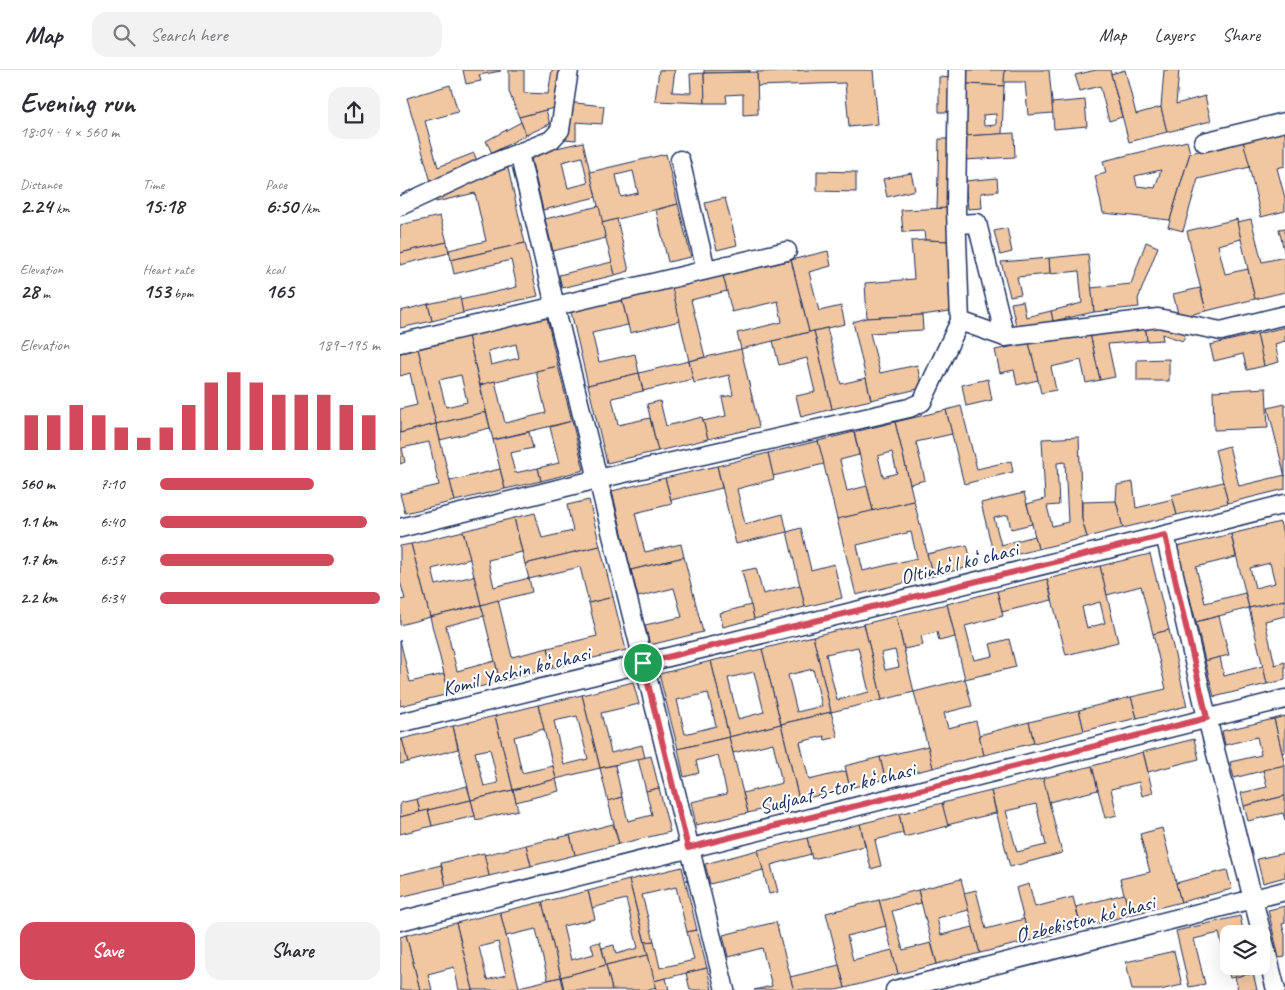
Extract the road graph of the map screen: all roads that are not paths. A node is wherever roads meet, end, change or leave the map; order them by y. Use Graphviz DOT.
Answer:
graph roads {
  1 [pos="569,70"];
  2 [pos="958,70"];
  3 [pos="1285,122"];
  4 [pos="1204,142"];
  5 [pos="519,153"];
  6 [pos="680,160"];
  7 [pos="400,206"];
  8 [pos="957,224"];
  9 [pos="787,251"];
  10 [pos="706,270"];
  11 [pos="555,306"];
  12 [pos="1285,315"];
  13 [pos="960,321"];
  14 [pos="1005,336"];
  15 [pos="400,343"];
  16 [pos="598,479"];
  17 [pos="1285,504"];
  18 [pos="400,528"];
  19 [pos="1165,535"];
  20 [pos="643,663"];
  21 [pos="1285,699"];
  22 [pos="1207,718"];
  23 [pos="400,723"];
  24 [pos="688,848"];
  25 [pos="1285,892"];
  26 [pos="1254,899"];
  27 [pos="400,921"];
  28 [pos="725,990"];
  29 [pos="895,990"];
  30 [pos="1276,990"];
  1 -- 5 [label="street"];
  2 -- 8 [label="street"];
  3 -- 4 [label="street"];
  5 -- 7 [label="street"];
  5 -- 11 [label="street"];
  6 -- 10 [label="street"];
  8 -- 13 [label="street"];
  8 -- 14 [label="street"];
  9 -- 10 [label="street"];
  10 -- 11 [label="street"];
  11 -- 15 [label="street"];
  11 -- 16 [label="street"];
  12 -- 14 [label="street"];
  13 -- 14 [label="street"];
  13 -- 16 [label="street"];
  16 -- 18 [label="street"];
  16 -- 20 [label="street"];
  17 -- 19 [label="street, Oltinkoʻl koʻchasi"];
  19 -- 20 [label="street, Oltinkoʻl koʻchasi"];
  19 -- 22 [label="street"];
  20 -- 23 [label="street, Komil Yashin koʻchasi"];
  20 -- 24 [label="street"];
  21 -- 22 [label="street, Sudjaat 5-tor koʻchasi"];
  22 -- 24 [label="street, Sudjaat 5-tor koʻchasi"];
  22 -- 26 [label="street"];
  24 -- 27 [label="street, Sudjaat 5-tor koʻchasi"];
  24 -- 28 [label="street"];
  25 -- 26 [label="street, Oʻzbekiston koʻchasi"];
  26 -- 29 [label="street, Oʻzbekiston koʻchasi"];
  26 -- 30 [label="street"];
}
